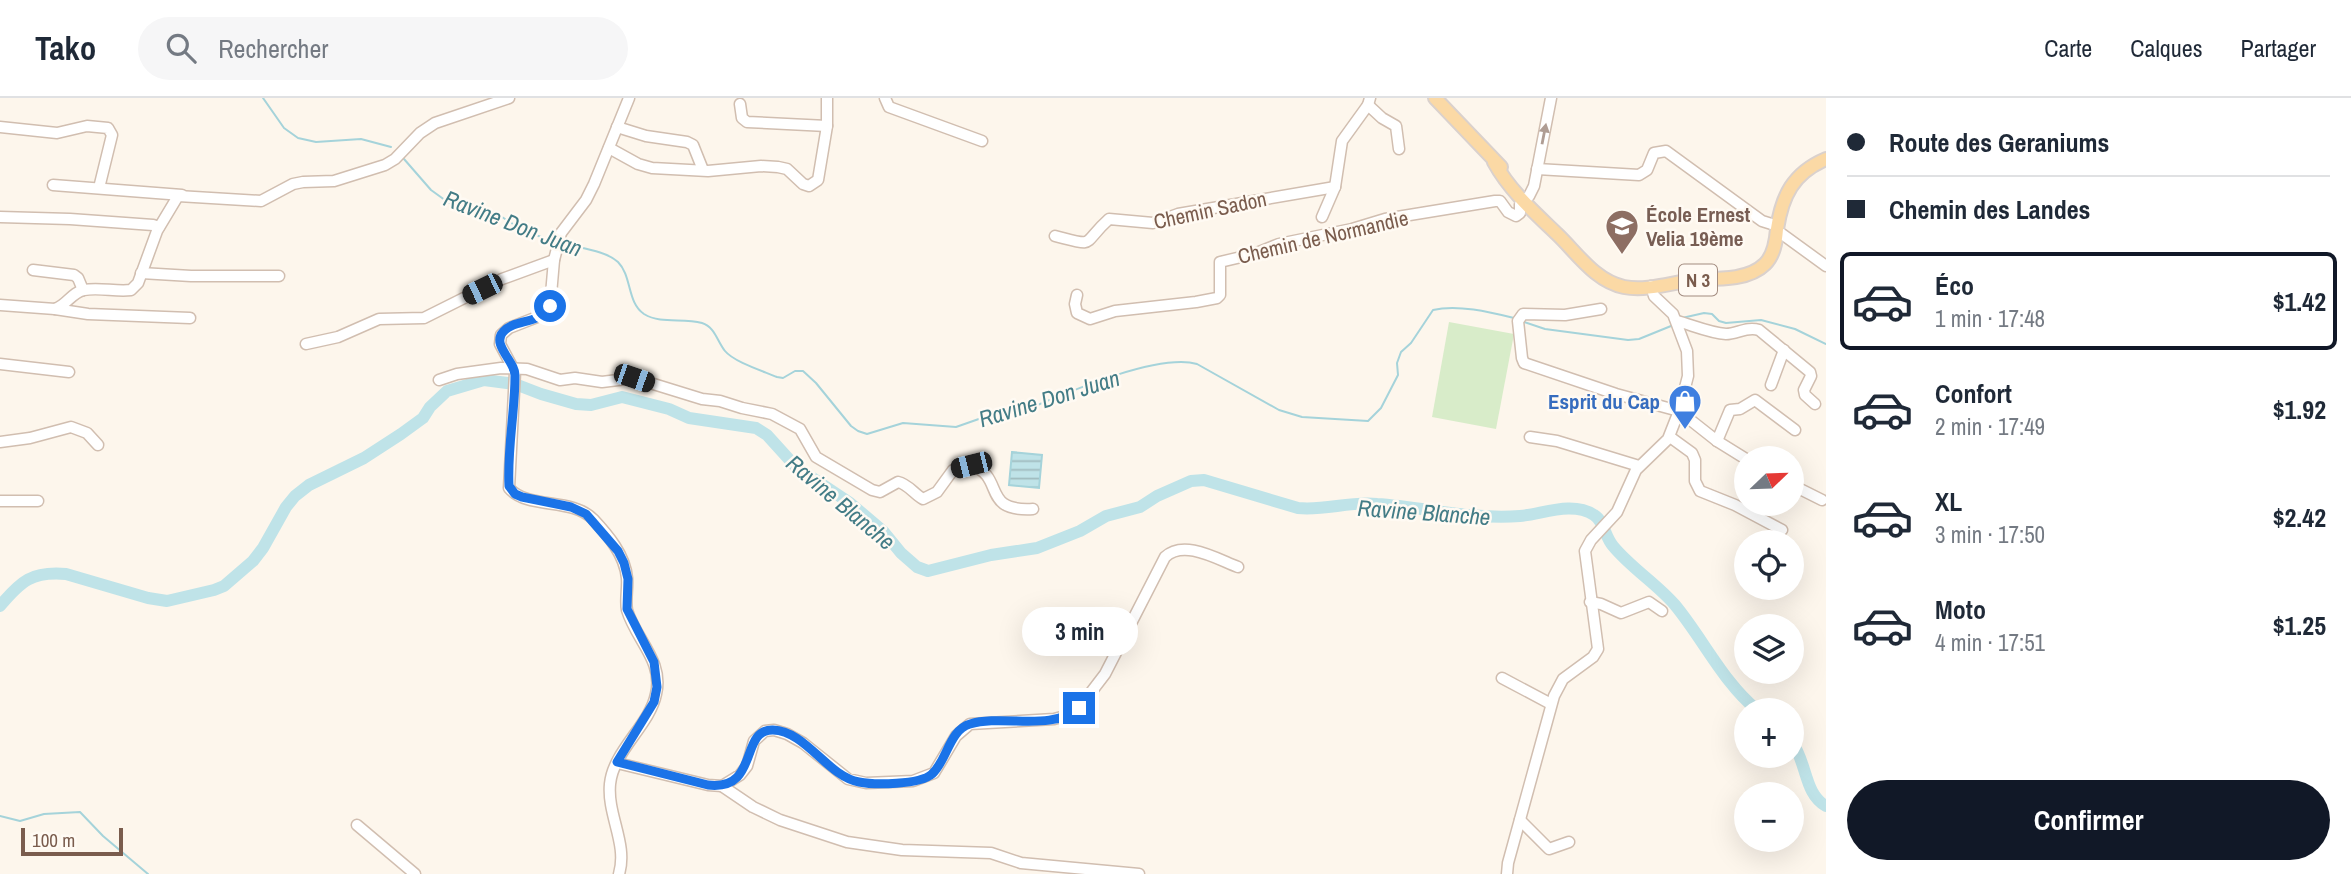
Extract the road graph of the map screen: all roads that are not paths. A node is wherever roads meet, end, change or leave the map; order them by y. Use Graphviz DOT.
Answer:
graph roads {
  1 [pos="509,98"];
  2 [pos="629,98"];
  3 [pos="827,98"];
  4 [pos="885,98"];
  5 [pos="1435,98"];
  6 [pos="1551,98"];
  7 [pos="1369,102"];
  8 [pos="740,104"];
  9 [pos="827,126"];
  10 [pos="0,127"];
  11 [pos="617,127"];
  12 [pos="982,141"];
  13 [pos="609,148"];
  14 [pos="1399,149"];
  15 [pos="1826,159"];
  16 [pos="1537,169"];
  17 [pos="703,170"];
  18 [pos="53,185"];
  19 [pos="1335,187"];
  20 [pos="99,188"];
  21 [pos="182,195"];
  22 [pos="1524,204"];
  23 [pos="0,217"];
  24 [pos="1322,217"];
  25 [pos="159,228"];
  26 [pos="1777,229"];
  27 [pos="1055,236"];
  28 [pos="554,260"];
  29 [pos="1826,266"];
  30 [pos="33,270"];
  31 [pos="141,273"];
  32 [pos="279,276"];
  33 [pos="1651,286"];
  34 [pos="83,290"];
  35 [pos="1077,295"];
  36 [pos="1,307"];
  37 [pos="55,309"];
  38 [pos="1601,309"];
  39 [pos="190,318"];
  40 [pos="1677,322"];
  41 [pos="306,344"];
  42 [pos="1784,350"];
  43 [pos="0,365"];
  44 [pos="69,372"];
  45 [pos="515,374"];
  46 [pos="439,380"];
  47 [pos="1771,385"];
  48 [pos="1815,404"];
  49 [pos="1679,411"];
  50 [pos="1795,430"];
  51 [pos="1670,436"];
  52 [pos="1530,437"];
  53 [pos="1717,440"];
  54 [pos="0,442"];
  55 [pos="98,445"];
  56 [pos="1734,451"];
  57 [pos="1639,466"];
  58 [pos="1804,491"];
  59 [pos="1822,500"];
  60 [pos="0,501"];
  61 [pos="38,501"];
  62 [pos="1033,509"];
  63 [pos="1782,530"];
  64 [pos="1238,567"];
  65 [pos="1590,602"];
  66 [pos="1662,611"];
  67 [pos="1502,678"];
  68 [pos="1551,704"];
  69 [pos="617,762"];
  70 [pos="722,786"];
  71 [pos="1520,820"];
  72 [pos="357,825"];
  73 [pos="1569,842"];
  74 [pos="415,874"];
  75 [pos="618,874"];
  76 [pos="1139,874"];
  77 [pos="1507,874"];
  1 -- 21 [label="street"];
  2 -- 11 [label="street"];
  3 -- 9 [label="street"];
  4 -- 12 [label="street"];
  5 -- 22 [label="main road, N 3"];
  16 -- 6 [label="street, one-way"];
  7 -- 14 [label="street"];
  7 -- 19 [label="street"];
  8 -- 9 [label="street"];
  9 -- 17 [label="street"];
  10 -- 20 [label="street"];
  11 -- 13 [label="street"];
  11 -- 17 [label="street"];
  13 -- 17 [label="street"];
  13 -- 28 [label="street"];
  15 -- 26 [label="main road, N 3"];
  16 -- 22 [label="street"];
  16 -- 26 [label="street"];
  18 -- 20 [label="street"];
  19 -- 24 [label="street"];
  19 -- 27 [label="street, Chemin Sadon"];
  20 -- 21 [label="street"];
  21 -- 25 [label="street"];
  22 -- 33 [label="main road, N 3"];
  22 -- 35 [label="street, Chemin de Normandie"];
  23 -- 25 [label="street"];
  25 -- 31 [label="street"];
  26 -- 29 [label="street"];
  26 -- 33 [label="main road, N 3"];
  28 -- 41 [label="street"];
  28 -- 45 [label="street"];
  30 -- 34 [label="street"];
  31 -- 32 [label="street"];
  31 -- 34 [label="street"];
  33 -- 40 [label="street"];
  34 -- 37 [label="street"];
  36 -- 37 [label="street"];
  37 -- 39 [label="street"];
  38 -- 49 [label="street"];
  40 -- 42 [label="street"];
  40 -- 49 [label="street"];
  42 -- 47 [label="street"];
  42 -- 48 [label="street"];
  43 -- 44 [label="street"];
  45 -- 46 [label="street"];
  45 -- 62 [label="street"];
  45 -- 69 [label="street"];
  49 -- 51 [label="street"];
  49 -- 53 [label="street"];
  50 -- 53 [label="street"];
  51 -- 57 [label="street"];
  51 -- 63 [label="street"];
  52 -- 57 [label="street"];
  53 -- 56 [label="street"];
  54 -- 55 [label="street"];
  57 -- 65 [label="street"];
  58 -- 59 [label="street"];
  60 -- 61 [label="street"];
  64 -- 70 [label="street"];
  65 -- 66 [label="street"];
  65 -- 68 [label="street"];
  67 -- 68 [label="street"];
  68 -- 71 [label="street"];
  69 -- 70 [label="street"];
  69 -- 75 [label="street"];
  70 -- 76 [label="street"];
  71 -- 73 [label="street"];
  71 -- 77 [label="street"];
  72 -- 74 [label="street"];
}
